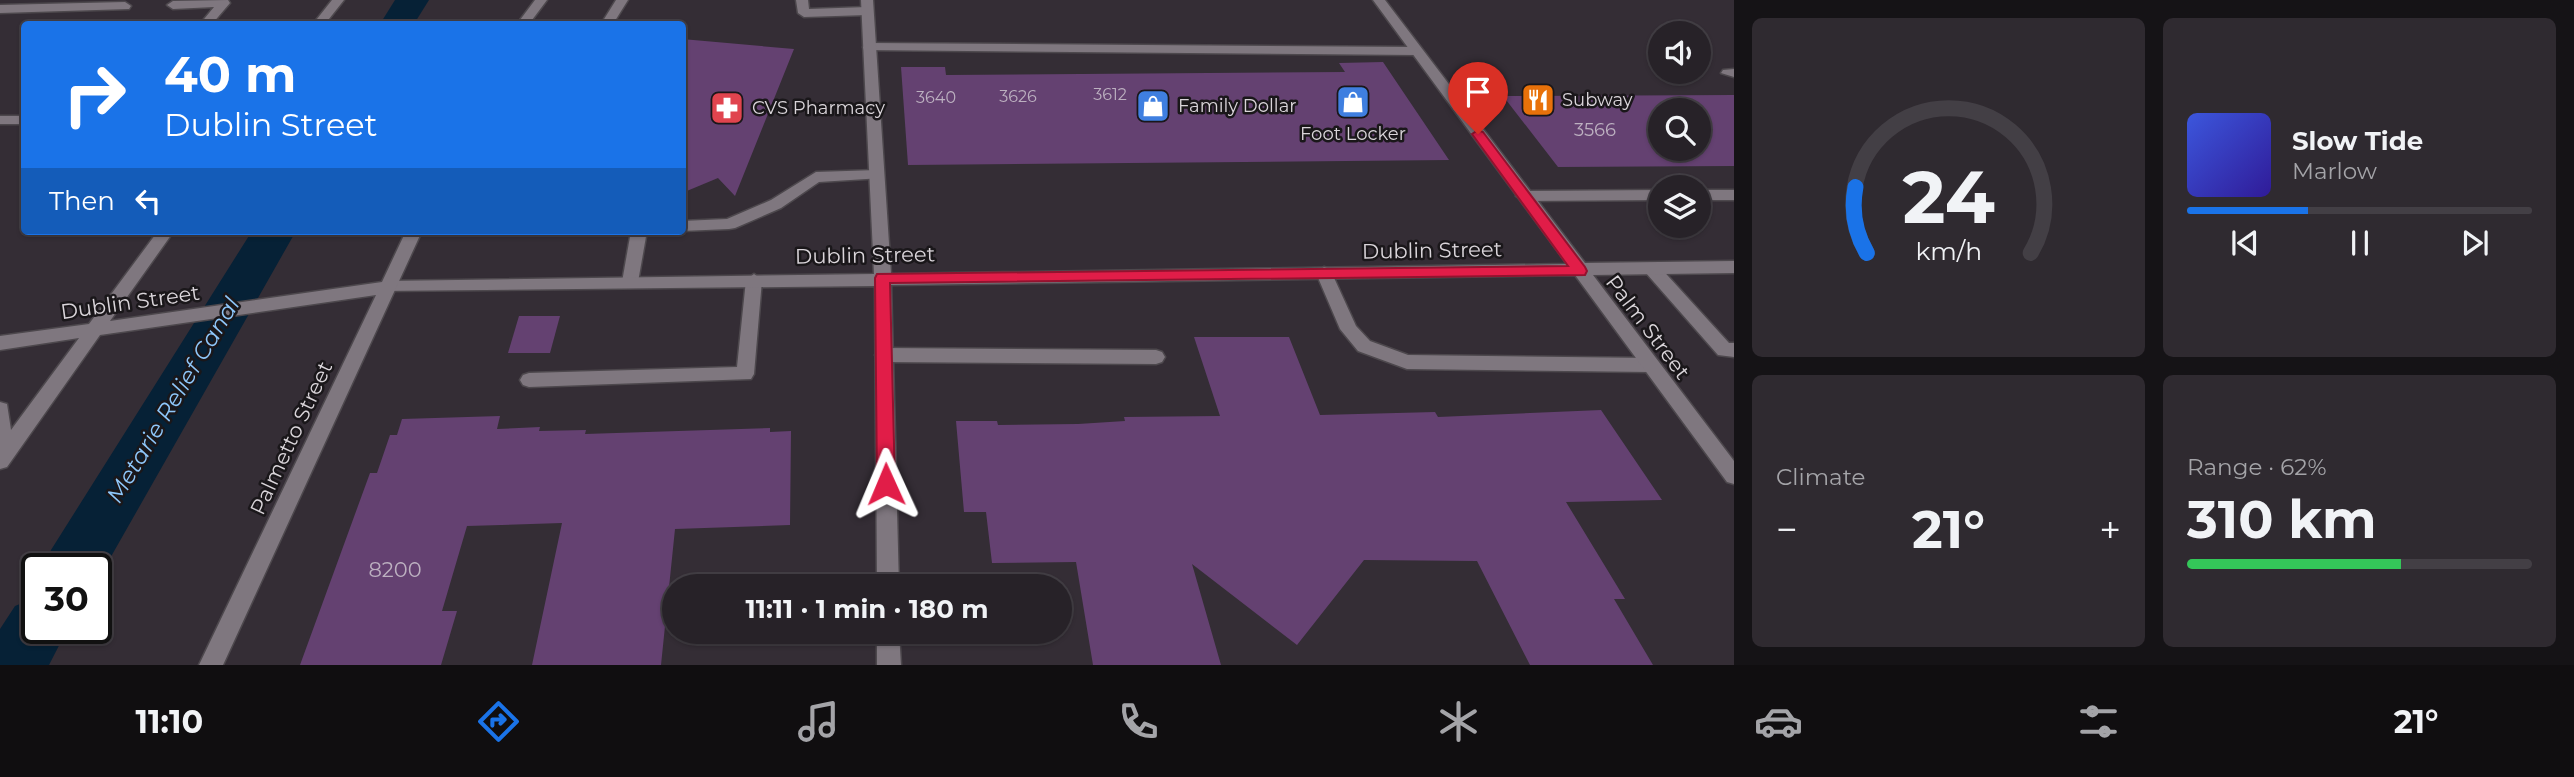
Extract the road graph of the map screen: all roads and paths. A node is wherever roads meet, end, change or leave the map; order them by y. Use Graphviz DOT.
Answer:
graph roads {
  1 [pos="338,0"];
  2 [pos="541,0"];
  3 [pos="622,0"];
  4 [pos="802,0"];
  5 [pos="1379,0"];
  6 [pos="173,5"];
  7 [pos="125,6"];
  8 [pos="867,6"];
  9 [pos="0,9"];
  10 [pos="209,21"];
  11 [pos="321,21"];
  12 [pos="525,21"];
  13 [pos="609,21"];
  14 [pos="869,47"];
  15 [pos="1416,51"];
  16 [pos="0,120"];
  17 [pos="21,120"];
  18 [pos="877,175"];
  19 [pos="1648,195"];
  20 [pos="1711,195"];
  21 [pos="1734,195"];
  22 [pos="1524,196"];
  23 [pos="686,226"];
  24 [pos="163,235"];
  25 [pos="412,235"];
  26 [pos="638,235"];
  27 [pos="1734,267"];
  28 [pos="1652,269"];
  29 [pos="1580,271"];
  30 [pos="1324,274"];
  31 [pos="883,278"];
  32 [pos="754,280"];
  33 [pos="630,282"];
  34 [pos="386,287"];
  35 [pos="92,330"];
  36 [pos="0,343"];
  37 [pos="1734,350"];
  38 [pos="884,355"];
  39 [pos="1156,357"];
  40 [pos="1650,365"];
  41 [pos="529,380"];
  42 [pos="0,409"];
  43 [pos="0,436"];
  44 [pos="0,461"];
  45 [pos="1734,476"];
  46 [pos="888,574"];
  47 [pos="888,644"];
  48 [pos="211,665"];
  49 [pos="889,665"];
  1 -- 11 [label="street"];
  2 -- 12 [label="street"];
  3 -- 13 [label="street"];
  4 -- 8 [label="street"];
  5 -- 15 [label="street, Palm Street"];
  6 -- 10 [label="street"];
  7 -- 9 [label="street"];
  8 -- 14 [label="street"];
  14 -- 15 [label="street"];
  14 -- 18 [label="street"];
  15 -- 22 [label="street, Palm Street"];
  16 -- 17 [label="street"];
  18 -- 23 [label="street"];
  18 -- 31 [label="street"];
  19 -- 22 [label="street"];
  20 -- 21 [label="street"];
  22 -- 29 [label="street, Palm Street"];
  24 -- 35 [label="street"];
  25 -- 34 [label="street, Palmetto Street"];
  26 -- 33 [label="street"];
  27 -- 28 [label="street, Dublin Street"];
  28 -- 29 [label="street, Dublin Street"];
  28 -- 37 [label="street"];
  29 -- 30 [label="street, Dublin Street"];
  29 -- 40 [label="street, Palm Street"];
  30 -- 31 [label="street, Dublin Street"];
  30 -- 40 [label="street"];
  31 -- 32 [label="street, Dublin Street"];
  31 -- 38 [label="street"];
  32 -- 33 [label="street, Dublin Street"];
  32 -- 41 [label="street"];
  33 -- 34 [label="street, Dublin Street"];
  34 -- 35 [label="street, Dublin Street"];
  34 -- 48 [label="street, Palmetto Street"];
  35 -- 36 [label="street, Dublin Street"];
  35 -- 44 [label="street"];
  38 -- 39 [label="street"];
  38 -- 46 [label="street"];
  40 -- 45 [label="street, Palm Street"];
  42 -- 43 [label="street"];
  47 -- 49 [label="street"];
}
